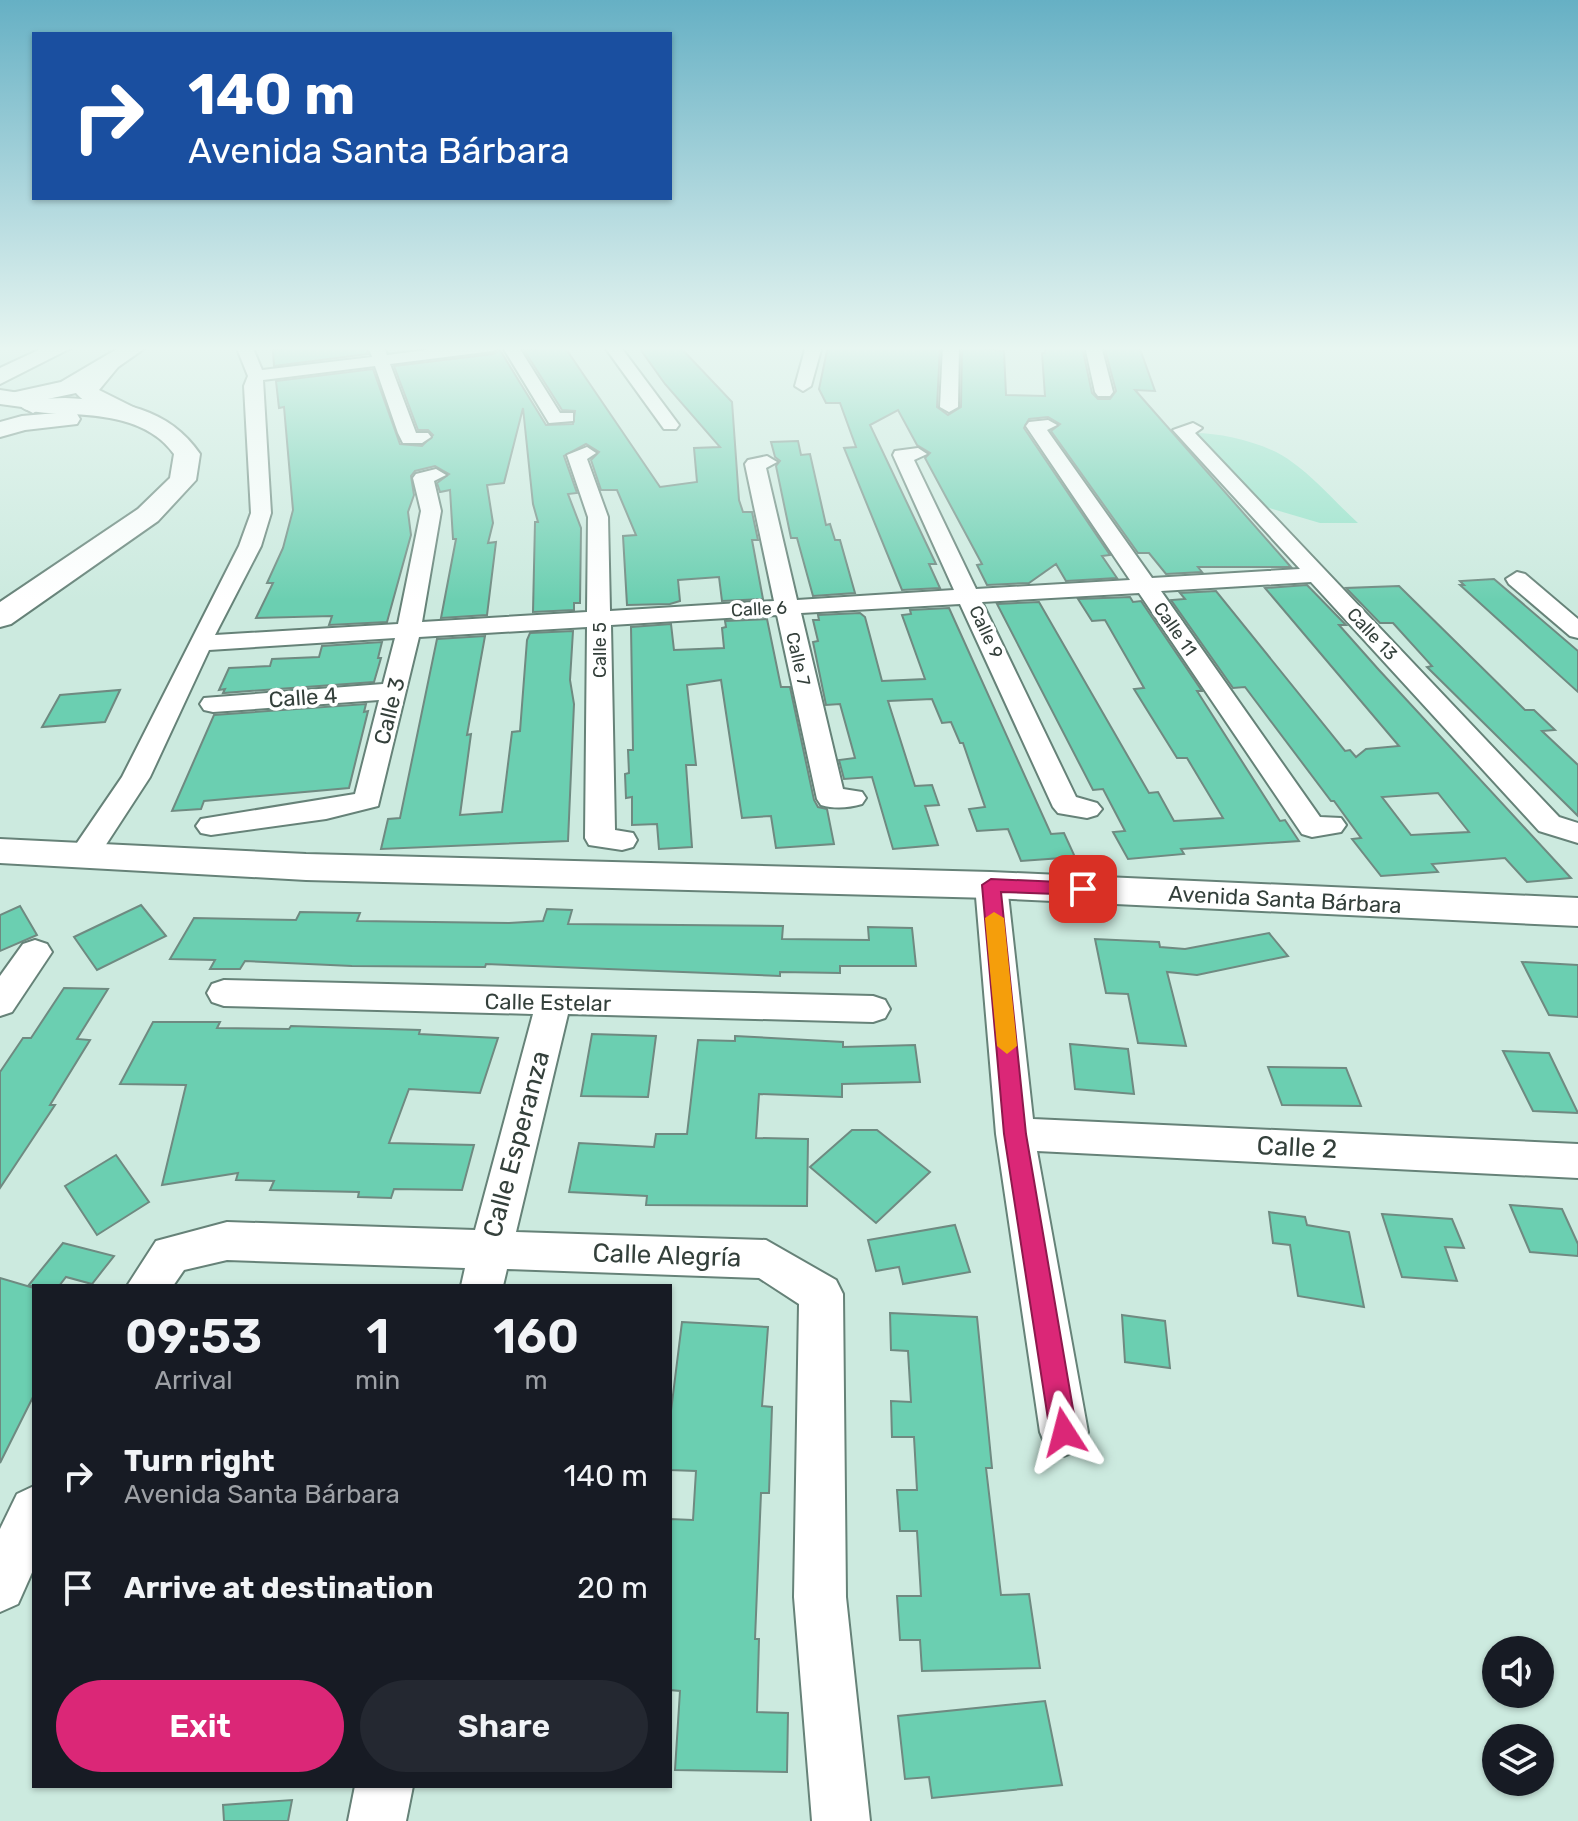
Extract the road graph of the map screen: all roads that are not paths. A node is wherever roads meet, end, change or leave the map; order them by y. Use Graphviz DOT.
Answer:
graph roads {
  1 [pos="130,431"];
  2 [pos="168,431"];
  3 [pos="257,431"];
  4 [pos="406,431"];
  5 [pos="1038,431"];
  6 [pos="1183,431"];
  7 [pos="422,437"];
  8 [pos="587,453"];
  9 [pos="918,454"];
  10 [pos="767,462"];
  11 [pos="436,475"];
  12 [pos="1317,575"];
  13 [pos="1517,579"];
  14 [pos="1145,586"];
  15 [pos="969,597"];
  16 [pos="0,600"];
  17 [pos="786,607"];
  18 [pos="0,617"];
  19 [pos="599,619"];
  20 [pos="409,630"];
  21 [pos="1578,631"];
  22 [pos="200,643"];
  23 [pos="393,691"];
  24 [pos="213,704"];
  25 [pos="852,798"];
  26 [pos="1087,809"];
  27 [pos="1331,825"];
  28 [pos="211,826"];
  29 [pos="1578,833"];
  30 [pos="622,840"];
  31 [pos="0,851"];
  32 [pos="83,856"];
  33 [pos="991,885"];
  34 [pos="1578,912"];
  35 [pos="35,952"];
  36 [pos="224,993"];
  37 [pos="0,1003"];
  38 [pos="553,1003"];
  39 [pos="873,1009"];
  40 [pos="1015,1134"];
  41 [pos="1578,1161"];
  42 [pos="486,1267"];
  43 [pos="149,1284"];
  44 [pos="1064,1432"];
  45 [pos="32,1515"];
  46 [pos="0,1586"];
  47 [pos="384,1788"];
  48 [pos="377,1821"];
  49 [pos="841,1821"];
  1 -- 16 [label="main road"];
  2 -- 18 [label="main road"];
  3 -- 22 [label="street"];
  4 -- 7 [label="street"];
  5 -- 14 [label="street, Calle 11"];
  6 -- 12 [label="street, Calle 13"];
  8 -- 19 [label="street, Calle 5"];
  9 -- 15 [label="street, Calle 9"];
  10 -- 17 [label="street, Calle 7"];
  11 -- 20 [label="street, Calle 3"];
  12 -- 14 [label="street, Calle 6"];
  12 -- 29 [label="street, Calle 13"];
  13 -- 21 [label="street"];
  14 -- 15 [label="street, Calle 6"];
  14 -- 27 [label="street, Calle 11"];
  15 -- 17 [label="street, Calle 6"];
  15 -- 26 [label="street, Calle 9"];
  17 -- 19 [label="street, Calle 6"];
  17 -- 25 [label="street, Calle 7"];
  19 -- 20 [label="street, Calle 6"];
  19 -- 30 [label="street, Calle 5"];
  20 -- 22 [label="street, Calle 6"];
  20 -- 23 [label="street, Calle 3"];
  22 -- 32 [label="street"];
  23 -- 24 [label="street, Calle 4"];
  23 -- 28 [label="street, Calle 3"];
  31 -- 32 [label="street, Avenida Santa Bárbara"];
  32 -- 33 [label="street, Avenida Santa Bárbara"];
  33 -- 34 [label="street, Avenida Santa Bárbara"];
  33 -- 40 [label="street"];
  35 -- 37 [label="street"];
  36 -- 38 [label="street, Calle Estelar"];
  38 -- 39 [label="street, Calle Estelar"];
  38 -- 42 [label="street, Calle Esperanza"];
  40 -- 41 [label="street, Calle 2"];
  40 -- 44 [label="street"];
  42 -- 43 [label="street, Calle Alegría"];
  42 -- 49 [label="street, Calle Alegría"];
  45 -- 46 [label="street"];
  47 -- 48 [label="street"];
}
